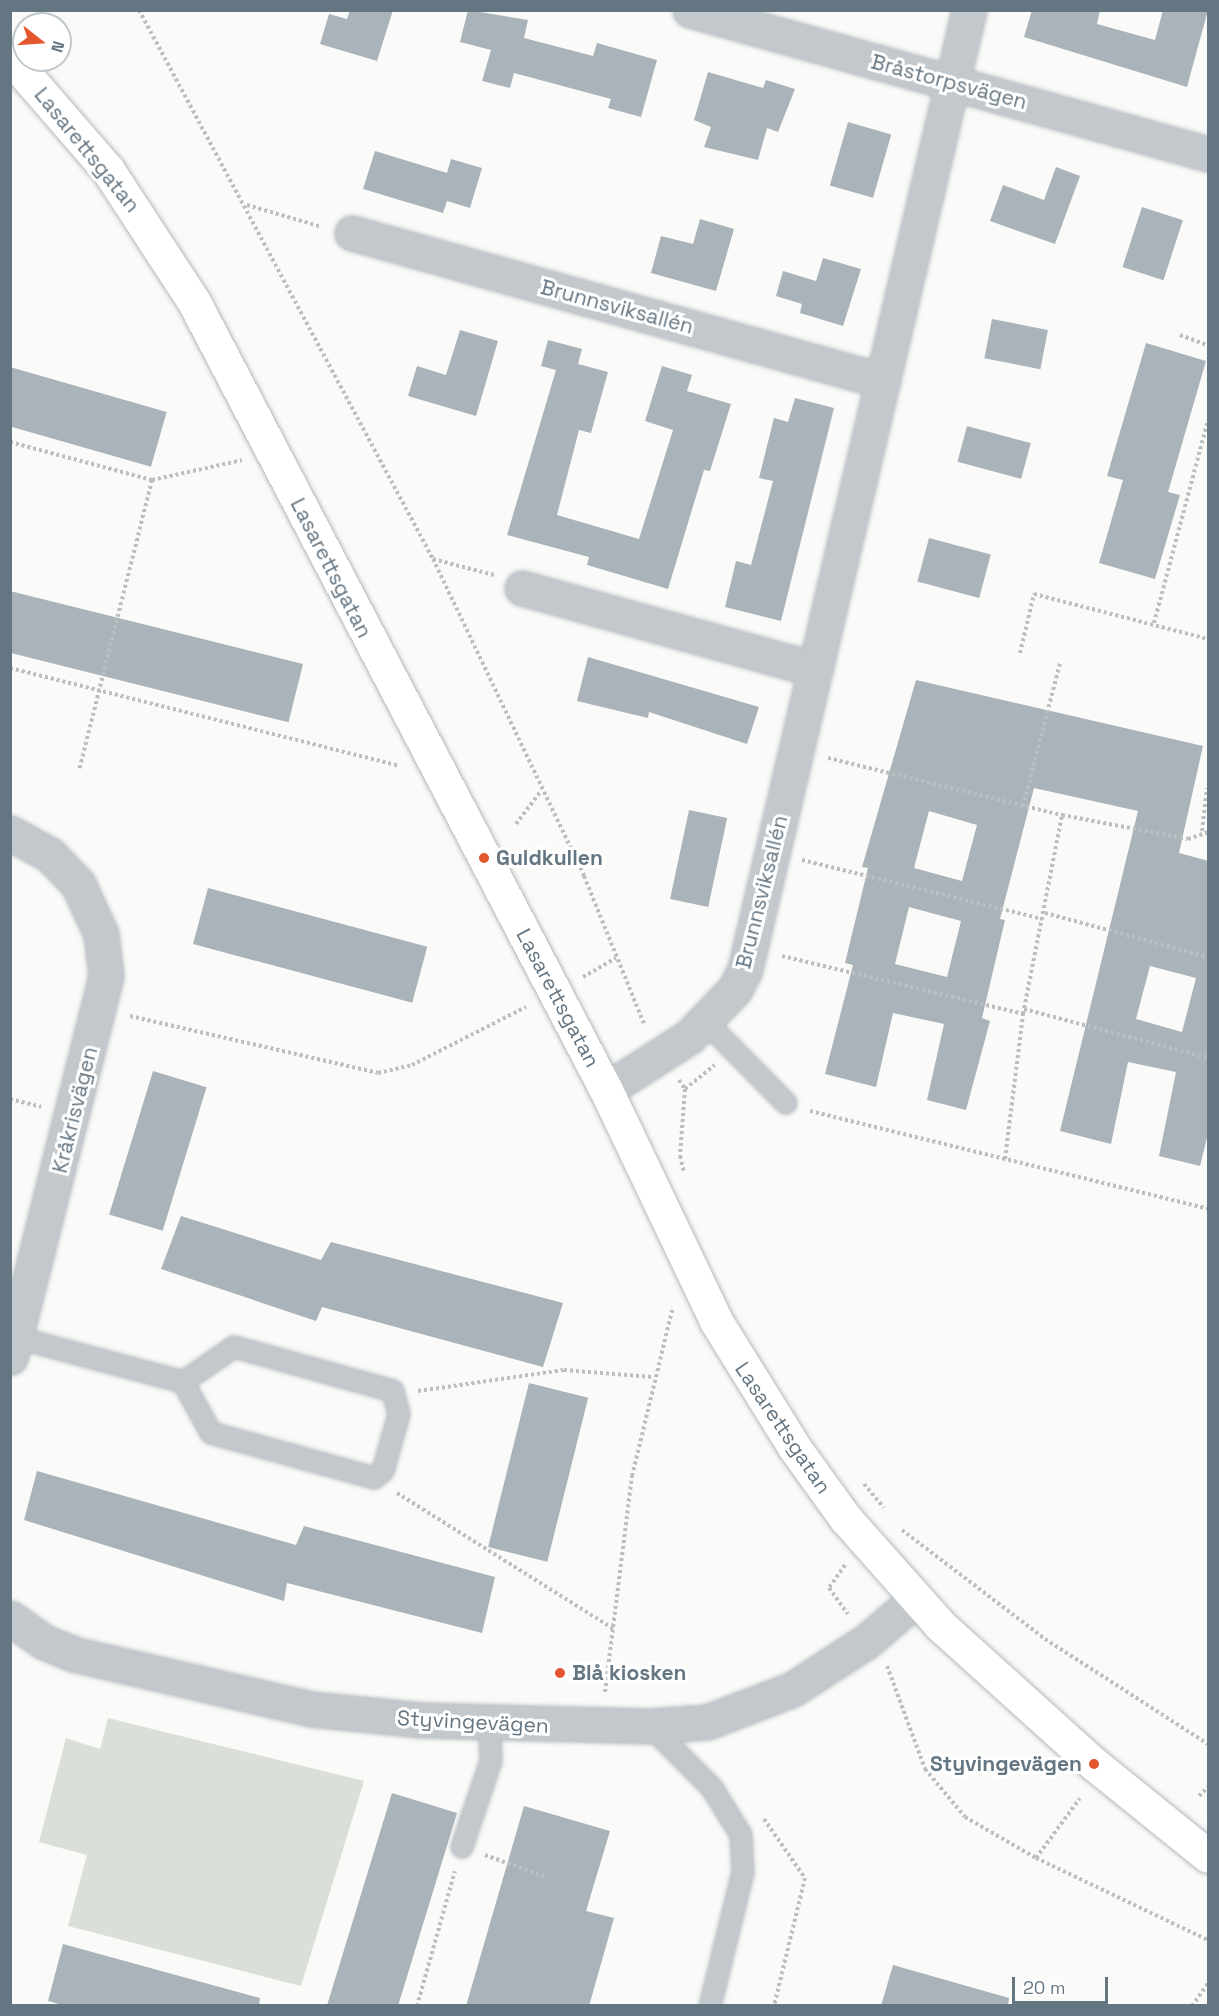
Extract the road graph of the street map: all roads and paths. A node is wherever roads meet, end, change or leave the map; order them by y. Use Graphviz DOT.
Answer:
graph roads {
  1 [pos="139,10"];
  2 [pos="690,10"];
  3 [pos="969,10"];
  4 [pos="10,57"];
  5 [pos="952,83"];
  6 [pos="1209,154"];
  7 [pos="247,205"];
  8 [pos="352,233"];
  9 [pos="1180,335"];
  10 [pos="1209,345"];
  11 [pos="883,381"];
  12 [pos="1209,420"];
  13 [pos="10,442"];
  14 [pos="273,453"];
  15 [pos="152,480"];
  16 [pos="433,559"];
  17 [pos="522,588"];
  18 [pos="1154,623"];
  19 [pos="1209,639"];
  20 [pos="1020,653"];
  21 [pos="1060,663"];
  22 [pos="10,668"];
  23 [pos="815,669"];
  24 [pos="100,691"];
  25 [pos="797,751"];
  26 [pos="78,770"];
  27 [pos="404,773"];
  28 [pos="1207,788"];
  29 [pos="541,791"];
  30 [pos="1023,806"];
  31 [pos="1062,815"];
  32 [pos="516,824"];
  33 [pos="1202,831"];
  34 [pos="1209,832"];
  35 [pos="10,833"];
  36 [pos="773,853"];
  37 [pos="1045,913"];
  38 [pos="1044,919"];
  39 [pos="751,948"];
  40 [pos="1209,957"];
  41 [pos="616,958"];
  42 [pos="555,992"];
  43 [pos="100,1008"];
  44 [pos="1024,1012"];
  45 [pos="706,1022"];
  46 [pos="732,1052"];
  47 [pos="661,1056"];
  48 [pos="1209,1058"];
  49 [pos="685,1089"];
  50 [pos="606,1090"];
  51 [pos="786,1103"];
  52 [pos="1005,1159"];
  53 [pos="685,1179"];
  54 [pos="1209,1209"];
  55 [pos="686,1260"];
  56 [pos="14,1347"];
  57 [pos="653,1377"];
  58 [pos="183,1382"];
  59 [pos="394,1397"];
  60 [pos="374,1478"];
  61 [pos="862,1481"];
  62 [pos="897,1525"];
  63 [pos="869,1547"];
  64 [pos="916,1599"];
  65 [pos="10,1618"];
  66 [pos="615,1630"];
  67 [pos="867,1641"];
  68 [pos="490,1724"];
  69 [pos="650,1725"];
  70 [pos="601,1726"];
  71 [pos="1209,1744"];
  72 [pos="1209,1787"];
  73 [pos="1198,1796"];
  74 [pos="1080,1798"];
  75 [pos="462,1847"];
  76 [pos="1209,1856"];
  77 [pos="1036,1858"];
  78 [pos="546,1877"];
  79 [pos="1209,1940"];
  80 [pos="1209,1983"];
  81 [pos="417,2006"];
  82 [pos="710,2006"];
  83 [pos="1192,2006"];
  1 -- 7 [label="path"];
  2 -- 5 [label="street, Bråstorpsvägen"];
  3 -- 5 [label="street, Brunnsviksallén"];
  4 -- 14 [label="street, Lasarettsgatan"];
  5 -- 6 [label="street, Bråstorpsvägen"];
  5 -- 11 [label="street, Brunnsviksallén"];
  7 -- 8 [label="path"];
  7 -- 16 [label="path"];
  8 -- 11 [label="street, Brunnsviksallén"];
  9 -- 10 [label="path"];
  11 -- 23 [label="street, Brunnsviksallén"];
  12 -- 18 [label="path"];
  13 -- 15 [label="path"];
  14 -- 15 [label="path"];
  14 -- 42 [label="street, Lasarettsgatan"];
  15 -- 24 [label="path"];
  16 -- 17 [label="path"];
  16 -- 29 [label="path"];
  17 -- 23 [label="street"];
  18 -- 19 [label="path"];
  18 -- 20 [label="path"];
  21 -- 30 [label="path"];
  22 -- 24 [label="path"];
  23 -- 25 [label="street, Brunnsviksallén"];
  24 -- 26 [label="path"];
  24 -- 27 [label="path"];
  25 -- 30 [label="path"];
  25 -- 36 [label="street, Brunnsviksallén"];
  28 -- 33 [label="path"];
  29 -- 32 [label="path"];
  29 -- 41 [label="path"];
  30 -- 31 [label="path"];
  31 -- 33 [label="path"];
  31 -- 37 [label="path"];
  33 -- 34 [label="path"];
  35 -- 43 [label="street, Kråkrisvägen"];
  36 -- 38 [label="path"];
  36 -- 39 [label="street, Brunnsviksallén"];
  37 -- 38 [label="path"];
  37 -- 40 [label="path"];
  38 -- 44 [label="path"];
  39 -- 44 [label="path"];
  39 -- 45 [label="street, Brunnsviksallén"];
  41 -- 42 [label="path"];
  41 -- 47 [label="path"];
  42 -- 43 [label="path"];
  42 -- 50 [label="street, Lasarettsgatan"];
  43 -- 56 [label="street, Kråkrisvägen"];
  44 -- 48 [label="path"];
  44 -- 52 [label="path"];
  45 -- 46 [label="lane"];
  45 -- 47 [label="street, Brunnsviksallén"];
  46 -- 49 [label="path"];
  46 -- 51 [label="lane"];
  47 -- 49 [label="path"];
  47 -- 50 [label="street, Brunnsviksallén"];
  49 -- 53 [label="path"];
  50 -- 55 [label="street, Lasarettsgatan"];
  51 -- 52 [label="path"];
  52 -- 54 [label="path"];
  55 -- 57 [label="path"];
  55 -- 63 [label="street, Lasarettsgatan"];
  56 -- 58 [label="lane"];
  57 -- 59 [label="path"];
  57 -- 66 [label="path"];
  58 -- 59 [label="lane"];
  58 -- 60 [label="lane"];
  59 -- 60 [label="lane"];
  60 -- 66 [label="path"];
  61 -- 62 [label="path"];
  62 -- 63 [label="path"];
  62 -- 71 [label="path"];
  63 -- 64 [label="street, Lasarettsgatan"];
  63 -- 67 [label="path"];
  64 -- 67 [label="street, Styvingevägen"];
  64 -- 76 [label="street, Lasarettsgatan"];
  65 -- 68 [label="street, Styvingevägen"];
  66 -- 70 [label="path"];
  67 -- 69 [label="street, Styvingevägen"];
  67 -- 77 [label="path"];
  68 -- 70 [label="street, Styvingevägen"];
  68 -- 75 [label="lane"];
  69 -- 70 [label="street, Styvingevägen"];
  69 -- 82 [label="lane"];
  72 -- 73 [label="path"];
  74 -- 77 [label="path"];
  75 -- 78 [label="path"];
  75 -- 81 [label="path"];
  77 -- 79 [label="path"];
  80 -- 83 [label="path"];
}
